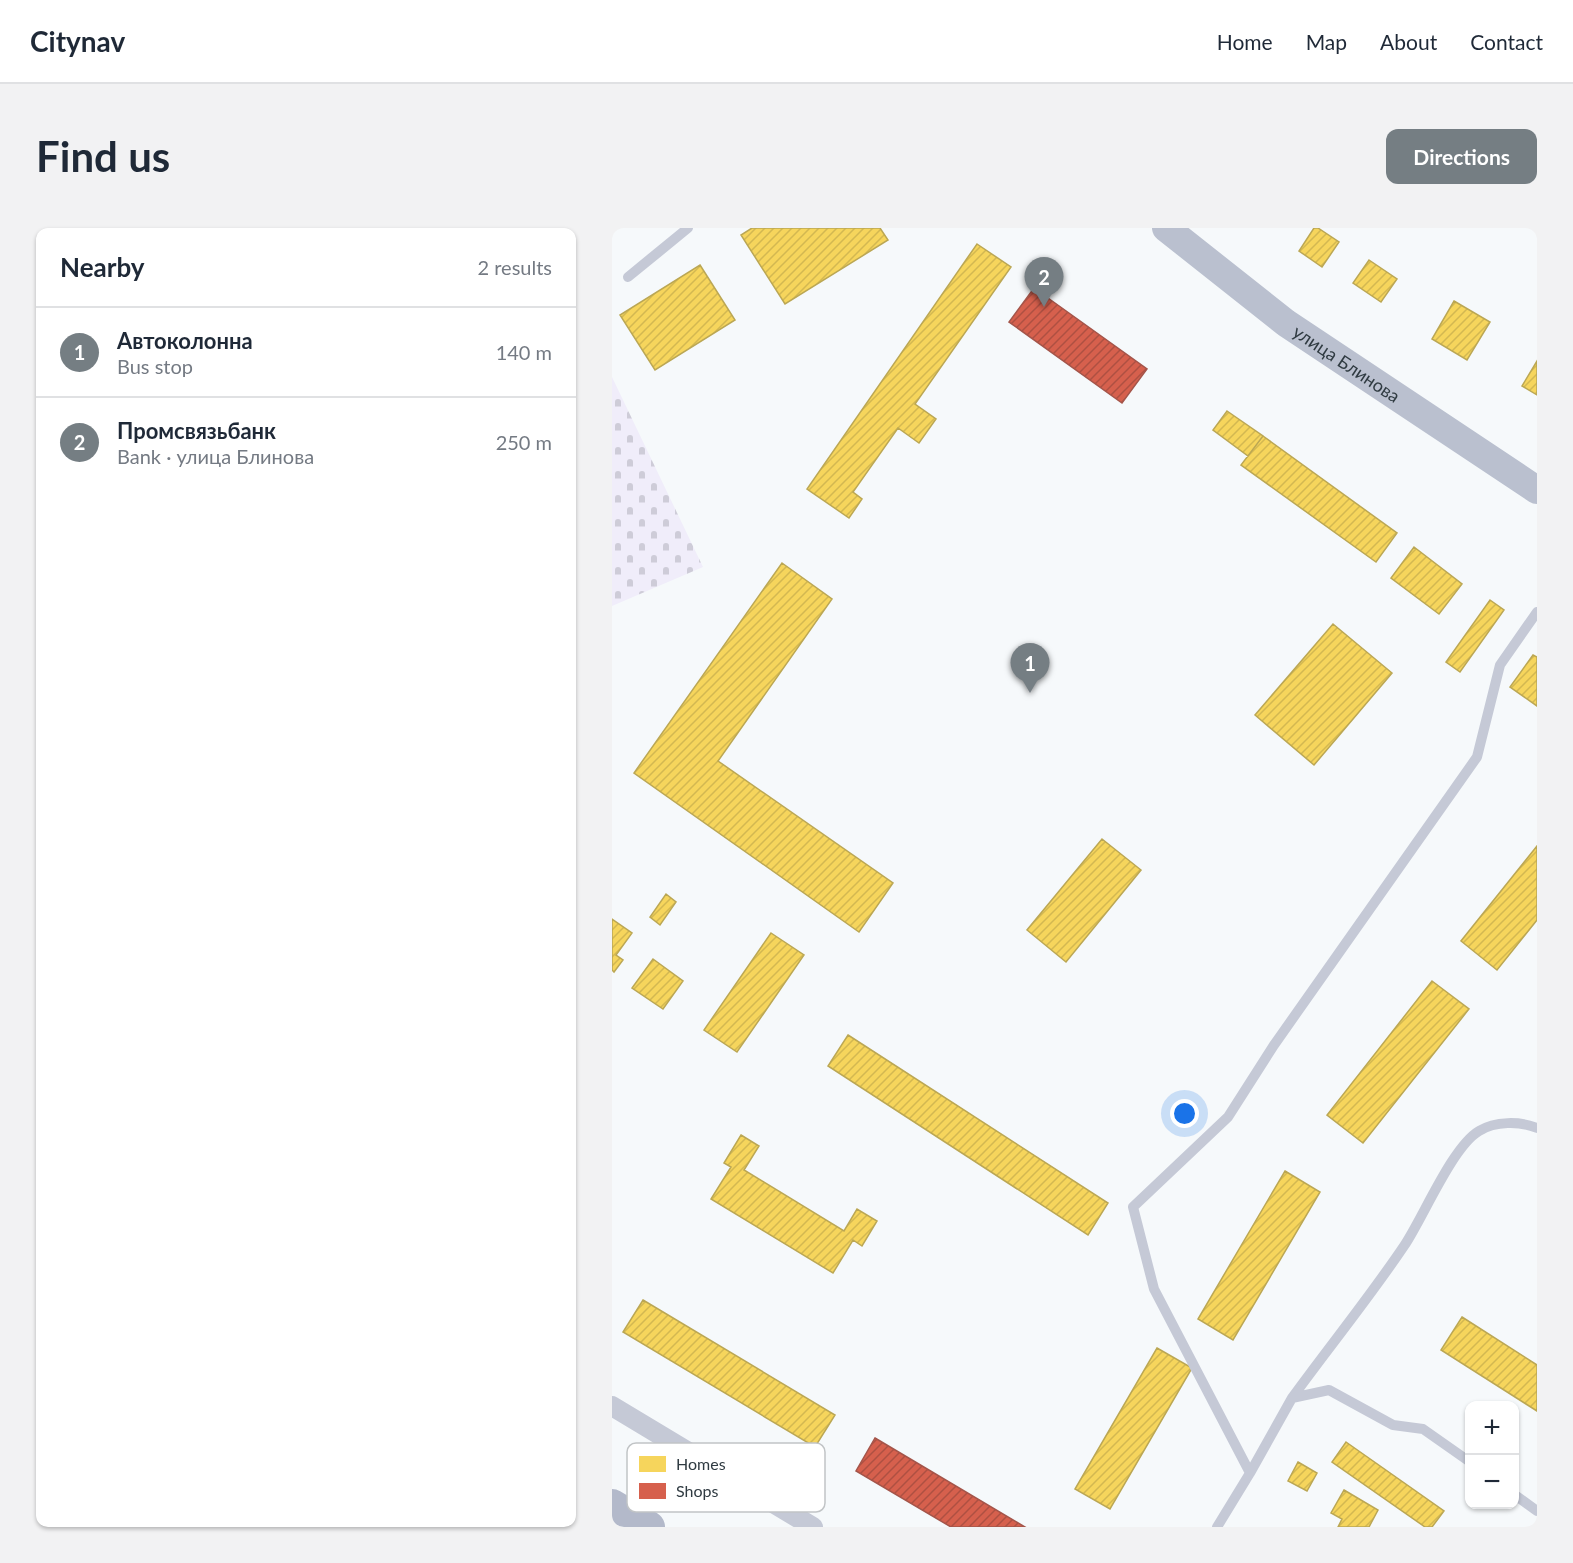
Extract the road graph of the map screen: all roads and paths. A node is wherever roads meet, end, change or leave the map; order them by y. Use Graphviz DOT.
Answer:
graph roads {
  1 [pos="688,228"];
  2 [pos="1166,228"];
  3 [pos="628,277"];
  4 [pos="1537,490"];
  5 [pos="1537,612"];
  6 [pos="1537,1128"];
  7 [pos="1292,1398"];
  8 [pos="612,1406"];
  9 [pos="673,1443"];
  10 [pos="1465,1458"];
  11 [pos="1250,1473"];
  12 [pos="1519,1498"];
  13 [pos="612,1505"];
  14 [pos="1537,1511"];
  15 [pos="788,1512"];
  16 [pos="649,1527"];
  17 [pos="813,1527"];
  18 [pos="1217,1527"];
  1 -- 3 [label="lane"];
  2 -- 4 [label="main road, улица Блинова"];
  5 -- 11 [label="lane"];
  6 -- 7 [label="lane"];
  7 -- 10 [label="lane"];
  7 -- 11 [label="lane"];
  8 -- 9 [label="street"];
  11 -- 18 [label="lane"];
  12 -- 14 [label="lane"];
  13 -- 16 [label="main road"];
  15 -- 17 [label="street"];
}
